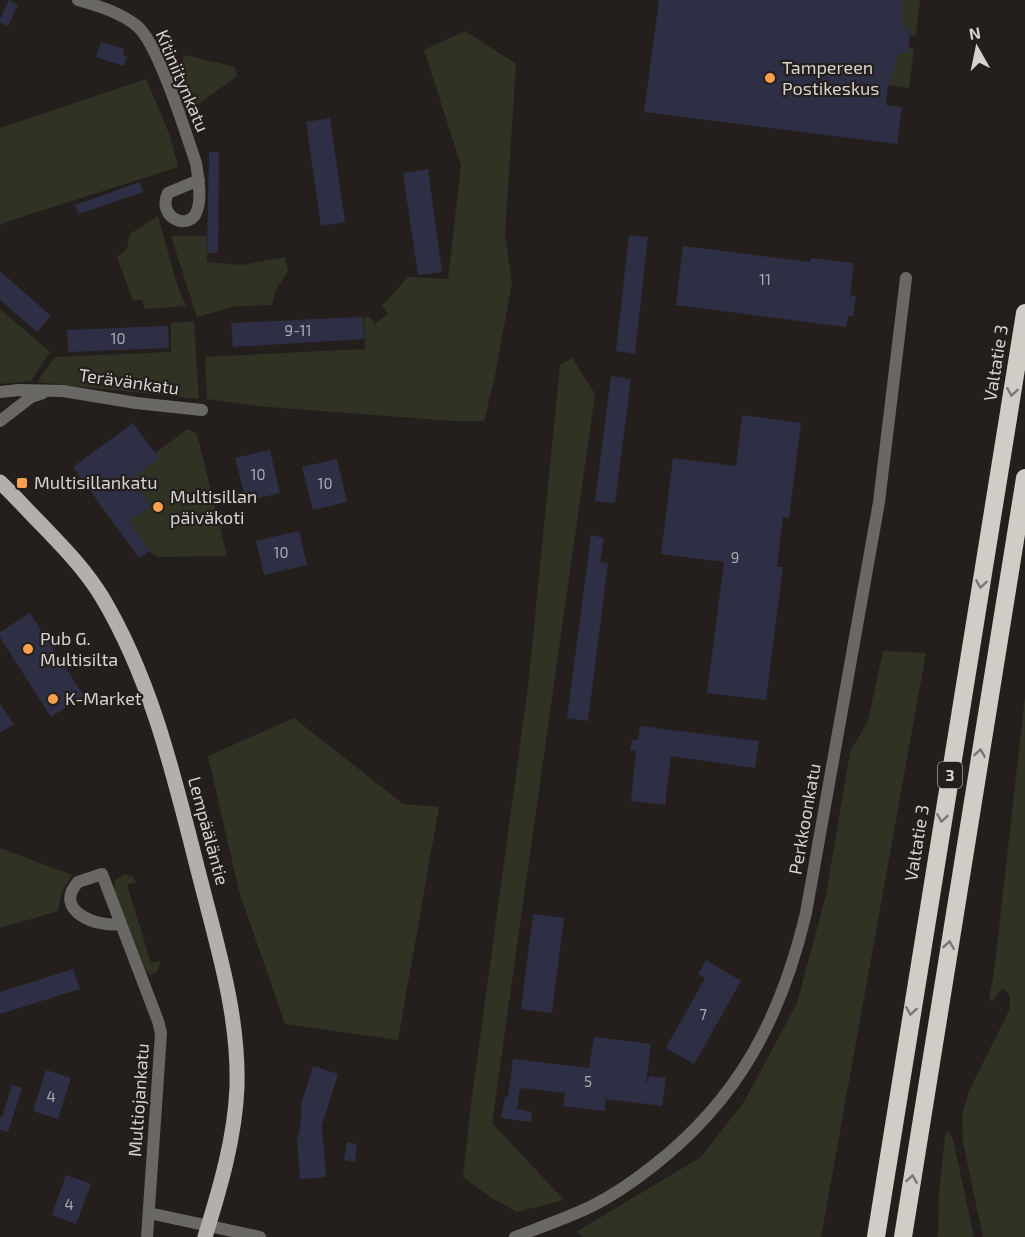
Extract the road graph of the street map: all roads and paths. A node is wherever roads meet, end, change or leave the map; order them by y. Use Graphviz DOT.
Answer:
graph roads {
  1 [pos="78,0"];
  2 [pos="199,180"];
  3 [pos="906,278"];
  4 [pos="1025,313"];
  5 [pos="51,390"];
  6 [pos="0,392"];
  7 [pos="202,410"];
  8 [pos="0,422"];
  9 [pos="1025,478"];
  10 [pos="0,482"];
  11 [pos="121,924"];
  12 [pos="149,1213"];
  13 [pos="207,1232"];
  14 [pos="524,1236"];
  15 [pos="147,1237"];
  16 [pos="260,1237"];
  17 [pos="876,1237"];
  18 [pos="903,1237"];
  1 -- 2 [label="street, Kitiniitynkatu"];
  3 -- 14 [label="street, Perkkoonkatu"];
  4 -- 17 [label="highway, Valtatie 3 / 3, one-way"];
  5 -- 6 [label="street, Terävänkatu"];
  5 -- 7 [label="street, Terävänkatu"];
  5 -- 8 [label="street, Terävänkatu"];
  18 -- 9 [label="highway, 3, one-way"];
  10 -- 13 [label="main road, Lempääläntie"];
  11 -- 11 [label="street, Multiojankatu"];
  11 -- 12 [label="street, Multiojankatu"];
  12 -- 13 [label="street"];
  12 -- 15 [label="street, Multiojankatu"];
  13 -- 16 [label="street"];
}
